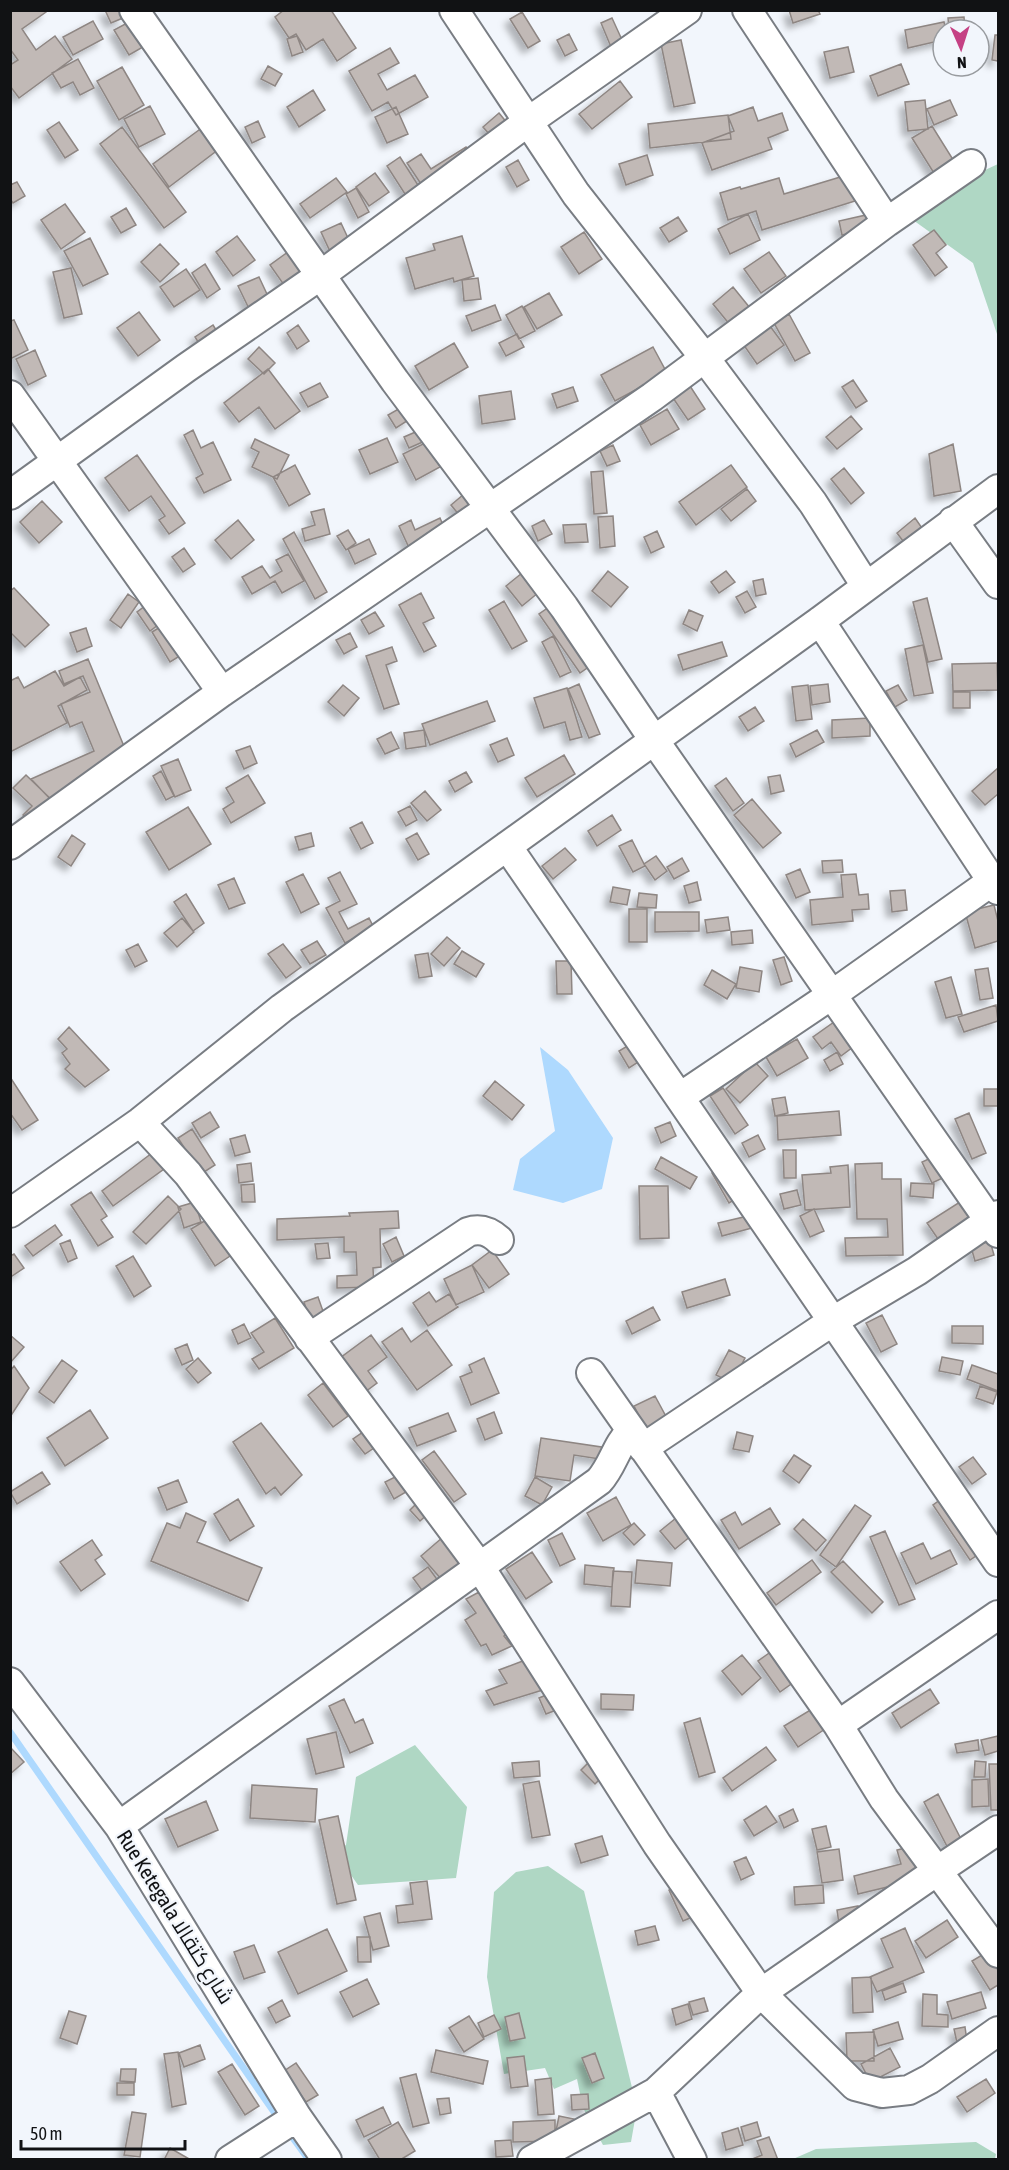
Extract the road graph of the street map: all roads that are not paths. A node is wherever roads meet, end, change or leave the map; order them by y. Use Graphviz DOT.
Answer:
graph roads {
  1 [pos="134,10"];
  2 [pos="454,10"];
  3 [pos="687,10"];
  4 [pos="747,10"];
  5 [pos="529,121"];
  6 [pos="970,164"];
  7 [pos="887,222"];
  8 [pos="321,275"];
  9 [pos="704,357"];
  10 [pos="10,394"];
  11 [pos="59,460"];
  12 [pos="999,489"];
  13 [pos="10,495"];
  14 [pos="489,509"];
  15 [pos="953,521"];
  16 [pos="999,584"];
  17 [pos="866,586"];
  18 [pos="820,621"];
  19 [pos="222,692"];
  20 [pos="654,740"];
  21 [pos="10,845"];
  22 [pos="507,846"];
  23 [pos="996,882"];
  24 [pos="833,994"];
  25 [pos="680,1097"];
  26 [pos="140,1122"];
  27 [pos="10,1213"];
  28 [pos="996,1223"];
  29 [pos="499,1240"];
  30 [pos="833,1321"];
  31 [pos="309,1338"];
  32 [pos="591,1373"];
  33 [pos="637,1439"];
  34 [pos="999,1562"];
  35 [pos="480,1567"];
  36 [pos="999,1615"];
  37 [pos="10,1682"];
  38 [pos="838,1725"];
  39 [pos="119,1826"];
  40 [pos="999,1830"];
  41 [pos="937,1870"];
  42 [pos="999,1953"];
  43 [pos="761,1993"];
  44 [pos="999,2031"];
  45 [pos="656,2092"];
  46 [pos="297,2116"];
  47 [pos="230,2160"];
  48 [pos="327,2160"];
  49 [pos="532,2160"];
  50 [pos="692,2160"];
  1 -- 8 [label="street"];
  2 -- 5 [label="street"];
  3 -- 5 [label="street"];
  4 -- 7 [label="street"];
  5 -- 8 [label="street"];
  5 -- 9 [label="street"];
  6 -- 7 [label="street"];
  7 -- 9 [label="street"];
  8 -- 11 [label="street"];
  8 -- 14 [label="street"];
  9 -- 14 [label="street"];
  9 -- 17 [label="street"];
  10 -- 11 [label="street"];
  11 -- 13 [label="street"];
  11 -- 19 [label="street"];
  12 -- 15 [label="street"];
  14 -- 19 [label="street"];
  14 -- 20 [label="street"];
  15 -- 16 [label="street"];
  15 -- 17 [label="street"];
  17 -- 18 [label="street"];
  18 -- 20 [label="street"];
  18 -- 23 [label="street"];
  19 -- 21 [label="street"];
  20 -- 22 [label="street"];
  20 -- 24 [label="street"];
  22 -- 25 [label="street"];
  22 -- 26 [label="street"];
  23 -- 24 [label="street"];
  24 -- 25 [label="street"];
  24 -- 28 [label="street"];
  25 -- 30 [label="street"];
  26 -- 27 [label="street"];
  26 -- 31 [label="street"];
  28 -- 30 [label="street"];
  29 -- 31 [label="street"];
  30 -- 33 [label="street"];
  30 -- 34 [label="street"];
  31 -- 35 [label="street"];
  32 -- 33 [label="street"];
  33 -- 35 [label="street"];
  33 -- 38 [label="street"];
  35 -- 39 [label="street"];
  35 -- 43 [label="street"];
  36 -- 38 [label="street"];
  37 -- 39 [label="street, Rue Ketegala شارع كتقالا"];
  38 -- 41 [label="street"];
  39 -- 46 [label="street, Rue Ketegala شارع كتقالا"];
  40 -- 41 [label="street"];
  41 -- 42 [label="street"];
  41 -- 43 [label="street"];
  43 -- 44 [label="street"];
  43 -- 45 [label="street"];
  45 -- 49 [label="street"];
  45 -- 50 [label="street"];
  46 -- 47 [label="street"];
  46 -- 48 [label="street, Rue Ketegala شارع كتقالا"];
}
